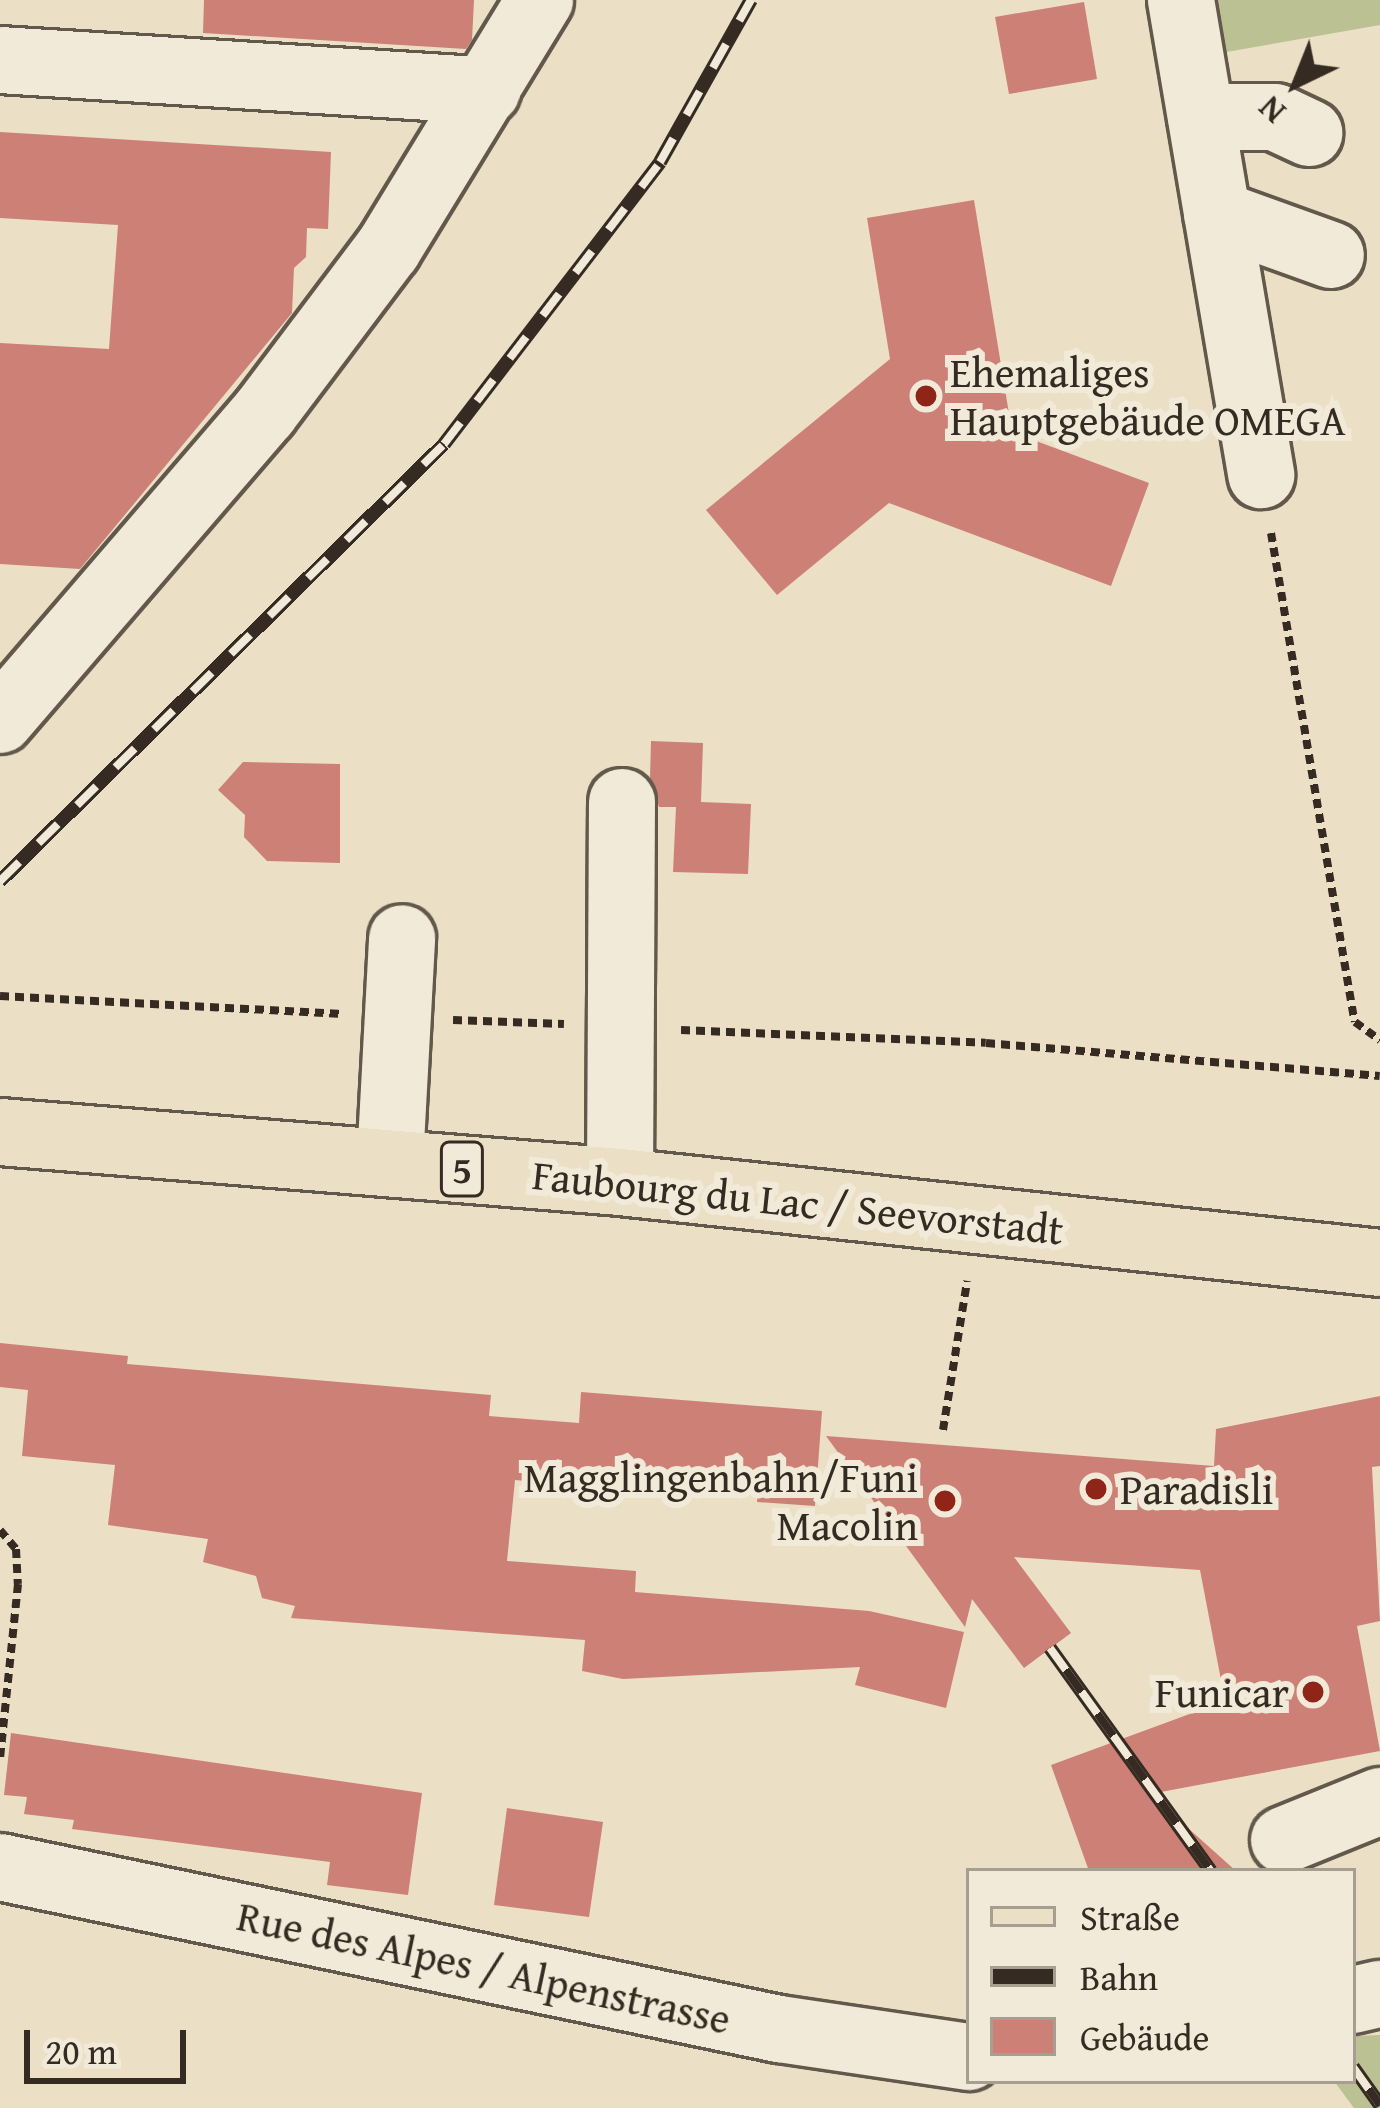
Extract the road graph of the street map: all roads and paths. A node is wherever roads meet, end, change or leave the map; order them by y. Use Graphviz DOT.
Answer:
graph roads {
  1 [pos="541,0"];
  2 [pos="1181,0"];
  3 [pos="0,60"];
  4 [pos="487,91"];
  5 [pos="1201,117"];
  6 [pos="1310,133"];
  7 [pos="1217,214"];
  8 [pos="1331,255"];
  9 [pos="1262,475"];
  10 [pos="0,720"];
  11 [pos="622,802"];
  12 [pos="402,938"];
  13 [pos="0,996"];
  14 [pos="398,1017"];
  15 [pos="621,1027"];
  16 [pos="1380,1040"];
  17 [pos="1380,1076"];
  18 [pos="0,1132"];
  19 [pos="390,1162"];
  20 [pos="620,1182"];
  21 [pos="1380,1263"];
  22 [pos="967,1281"];
  23 [pos="943,1430"];
  24 [pos="0,1530"];
  25 [pos="0,1759"];
  26 [pos="1380,1801"];
  27 [pos="1284,1840"];
  28 [pos="0,1867"];
  29 [pos="966,2057"];
  1 -- 4 [label="street"];
  2 -- 5 [label="street"];
  3 -- 4 [label="street"];
  4 -- 10 [label="street"];
  5 -- 6 [label="street"];
  5 -- 7 [label="street"];
  7 -- 8 [label="street"];
  7 -- 9 [label="street"];
  9 -- 16 [label="path"];
  11 -- 15 [label="street"];
  12 -- 14 [label="street"];
  13 -- 14 [label="path"];
  14 -- 15 [label="path"];
  14 -- 19 [label="street"];
  15 -- 17 [label="path"];
  15 -- 20 [label="street"];
  18 -- 19 [label="main road, Faubourg du Lac / Seevorstadt / 5"];
  19 -- 20 [label="main road, Faubourg du Lac / Seevorstadt / 5"];
  20 -- 21 [label="main road, Faubourg du Lac / Seevorstadt / 5"];
  22 -- 23 [label="path"];
  24 -- 25 [label="path"];
  26 -- 27 [label="street"];
  28 -- 29 [label="street, Rue des Alpes / Alpenstrasse"];
}
